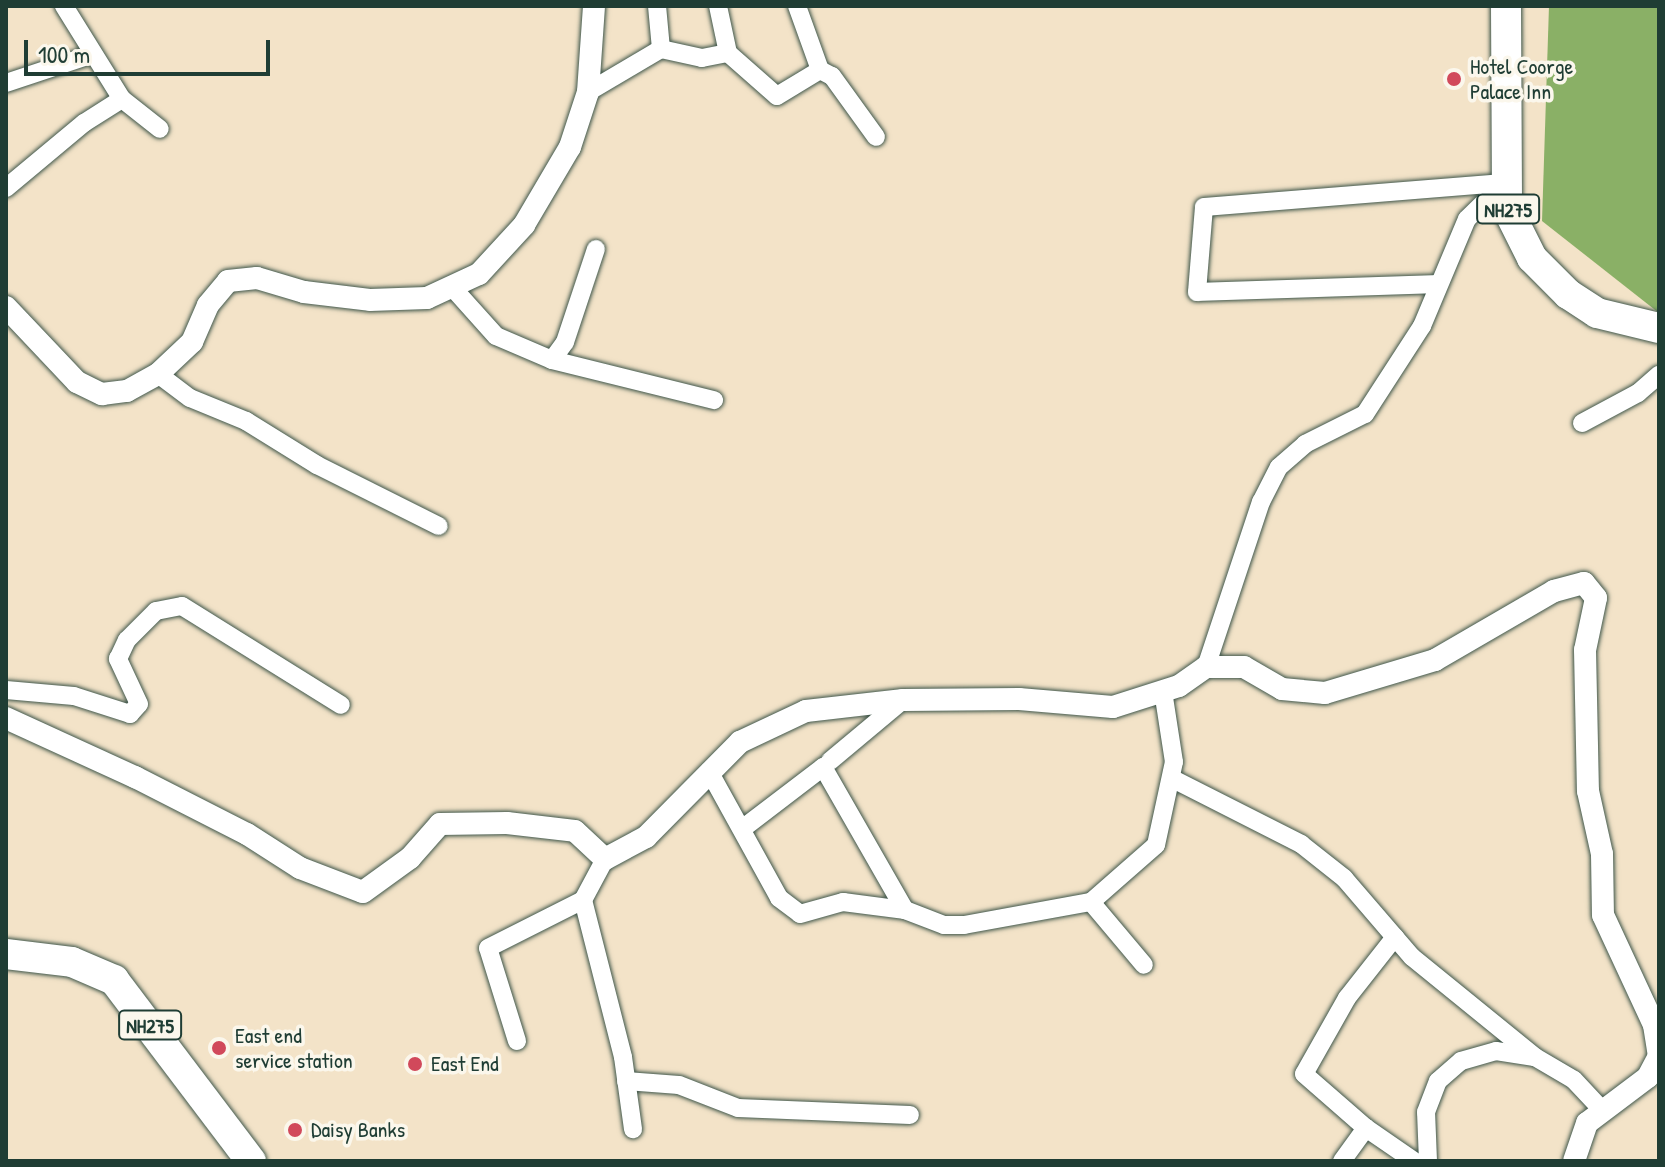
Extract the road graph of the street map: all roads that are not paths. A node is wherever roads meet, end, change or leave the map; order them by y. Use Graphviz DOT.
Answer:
graph roads {
  1 [pos="64,6"];
  2 [pos="594,6"];
  3 [pos="657,6"];
  4 [pos="718,6"];
  5 [pos="797,6"];
  6 [pos="1506,6"];
  7 [pos="661,49"];
  8 [pos="728,53"];
  9 [pos="93,54"];
  10 [pos="820,70"];
  11 [pos="6,83"];
  12 [pos="588,92"];
  13 [pos="122,99"];
  14 [pos="160,129"];
  15 [pos="876,137"];
  16 [pos="1504,183"];
  17 [pos="6,188"];
  18 [pos="596,249"];
  19 [pos="1438,284"];
  20 [pos="452,287"];
  21 [pos="6,307"];
  22 [pos="1659,328"];
  23 [pos="552,360"];
  24 [pos="158,374"];
  25 [pos="1659,375"];
  26 [pos="714,400"];
  27 [pos="1582,423"];
  28 [pos="439,526"];
  29 [pos="1206,667"];
  30 [pos="6,690"];
  31 [pos="1163,691"];
  32 [pos="903,700"];
  33 [pos="341,705"];
  34 [pos="6,718"];
  35 [pos="830,761"];
  36 [pos="709,771"];
  37 [pos="1173,779"];
  38 [pos="742,829"];
  39 [pos="605,859"];
  40 [pos="583,900"];
  41 [pos="1091,902"];
  42 [pos="905,910"];
  43 [pos="1395,937"];
  44 [pos="6,954"];
  45 [pos="1144,965"];
  46 [pos="517,1041"];
  47 [pos="1535,1057"];
  48 [pos="626,1081"];
  49 [pos="1603,1111"];
  50 [pos="910,1115"];
  51 [pos="1366,1128"];
  52 [pos="633,1129"];
  53 [pos="251,1161"];
  54 [pos="1342,1161"];
  55 [pos="1414,1161"];
  56 [pos="1428,1161"];
  57 [pos="1574,1161"];
  1 -- 9 [label="street"];
  2 -- 12 [label="street"];
  3 -- 7 [label="street"];
  4 -- 8 [label="street"];
  5 -- 10 [label="street"];
  6 -- 16 [label="highway, NH275"];
  7 -- 8 [label="street"];
  7 -- 12 [label="street"];
  8 -- 10 [label="street"];
  9 -- 11 [label="street"];
  9 -- 13 [label="street"];
  10 -- 15 [label="street"];
  12 -- 20 [label="street"];
  13 -- 14 [label="street"];
  13 -- 17 [label="street"];
  16 -- 19 [label="street"];
  16 -- 19 [label="street"];
  16 -- 22 [label="highway, NH275"];
  18 -- 23 [label="street"];
  19 -- 29 [label="street"];
  20 -- 23 [label="street"];
  20 -- 24 [label="street"];
  21 -- 24 [label="street"];
  23 -- 26 [label="street"];
  24 -- 28 [label="street"];
  25 -- 27 [label="street"];
  29 -- 31 [label="street"];
  29 -- 49 [label="street"];
  30 -- 33 [label="street"];
  31 -- 32 [label="street"];
  31 -- 37 [label="street"];
  32 -- 35 [label="street"];
  32 -- 36 [label="street"];
  34 -- 39 [label="street"];
  36 -- 38 [label="street"];
  36 -- 39 [label="street"];
  37 -- 41 [label="street"];
  37 -- 43 [label="street"];
  38 -- 42 [label="street"];
  38 -- 42 [label="street"];
  39 -- 40 [label="street"];
  40 -- 46 [label="street"];
  40 -- 48 [label="street"];
  41 -- 42 [label="street"];
  41 -- 45 [label="street"];
  43 -- 47 [label="street"];
  43 -- 51 [label="street"];
  44 -- 53 [label="highway, NH275"];
  47 -- 49 [label="street"];
  47 -- 56 [label="street"];
  48 -- 50 [label="street"];
  48 -- 52 [label="street"];
  49 -- 57 [label="street"];
  51 -- 54 [label="street"];
  51 -- 55 [label="street"];
}
